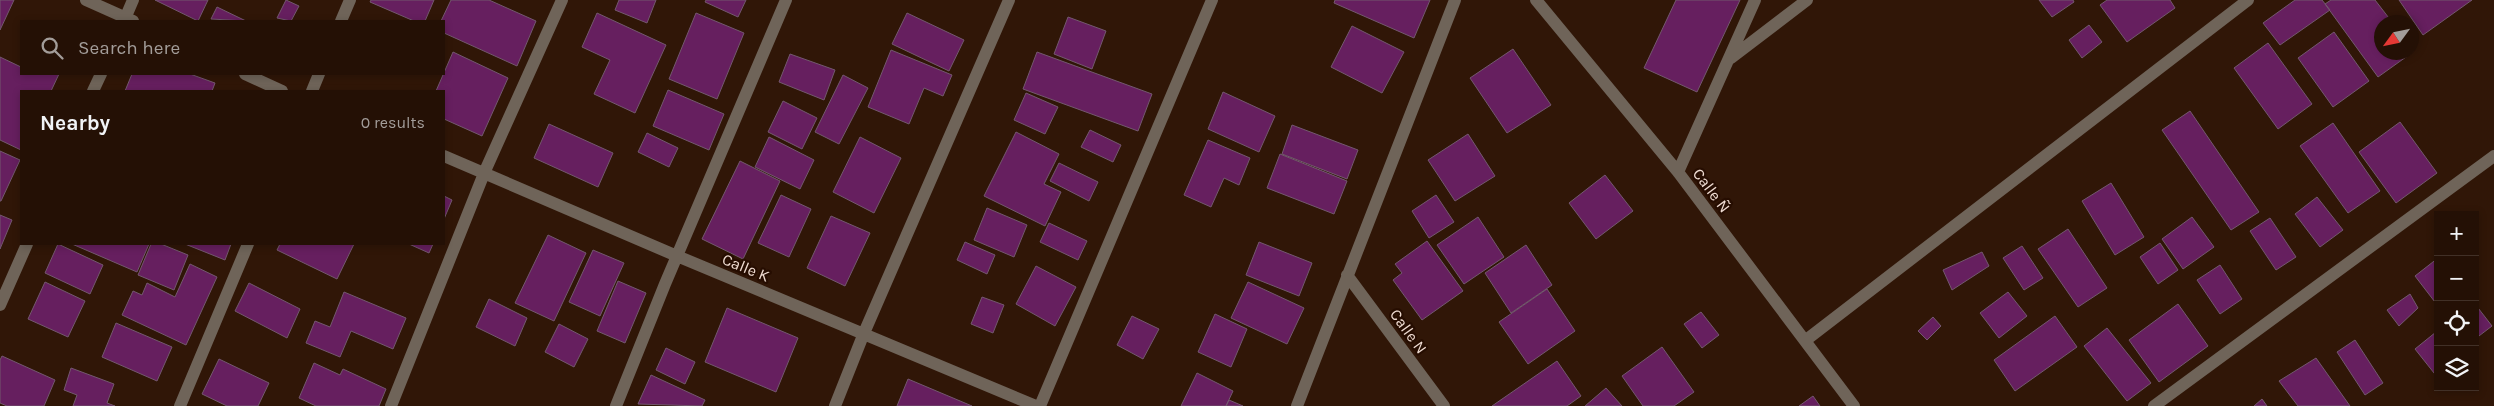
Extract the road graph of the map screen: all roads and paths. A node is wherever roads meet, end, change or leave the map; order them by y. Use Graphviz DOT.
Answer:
graph roads {
  1 [pos="86,0"];
  2 [pos="133,0"];
  3 [pos="350,0"];
  4 [pos="562,0"];
  5 [pos="786,0"];
  6 [pos="1009,0"];
  7 [pos="1212,0"];
  8 [pos="1455,0"];
  9 [pos="1536,0"];
  10 [pos="1755,0"];
  11 [pos="1807,0"];
  12 [pos="2248,0"];
  13 [pos="127,20"];
  14 [pos="341,20"];
  15 [pos="1729,60"];
  16 [pos="101,75"];
  17 [pos="247,75"];
  18 [pos="319,75"];
  19 [pos="93,90"];
  20 [pos="280,90"];
  21 [pos="312,90"];
  22 [pos="445,156"];
  23 [pos="2494,156"];
  24 [pos="484,171"];
  25 [pos="1678,172"];
  26 [pos="27,245"];
  27 [pos="248,245"];
  28 [pos="677,256"];
  29 [pos="1347,275"];
  30 [pos="0,305"];
  31 [pos="864,333"];
  32 [pos="1806,340"];
  33 [pos="180,406"];
  34 [pos="391,406"];
  35 [pos="616,406"];
  36 [pos="835,406"];
  37 [pos="1036,406"];
  38 [pos="1040,406"];
  39 [pos="1297,406"];
  40 [pos="1444,406"];
  41 [pos="1854,406"];
  42 [pos="2154,406"];
  1 -- 13 [label="street"];
  2 -- 13 [label="street"];
  3 -- 14 [label="street"];
  4 -- 24 [label="street"];
  5 -- 28 [label="street"];
  6 -- 31 [label="street"];
  7 -- 38 [label="street"];
  8 -- 29 [label="street"];
  9 -- 25 [label="street, Calle Ñ"];
  10 -- 15 [label="street"];
  11 -- 15 [label="street"];
  12 -- 32 [label="street"];
  15 -- 25 [label="street"];
  16 -- 19 [label="street"];
  17 -- 20 [label="street"];
  18 -- 21 [label="street"];
  22 -- 24 [label="street, Calle K"];
  23 -- 42 [label="street"];
  24 -- 28 [label="street, Calle K"];
  24 -- 34 [label="street"];
  25 -- 32 [label="street, Calle Ñ"];
  26 -- 30 [label="street"];
  27 -- 33 [label="street"];
  28 -- 31 [label="street, Calle K"];
  28 -- 35 [label="street"];
  29 -- 39 [label="street"];
  29 -- 40 [label="street, Calle N"];
  31 -- 36 [label="street"];
  31 -- 37 [label="street, Calle K"];
  32 -- 41 [label="street, Calle Ñ"];
}
